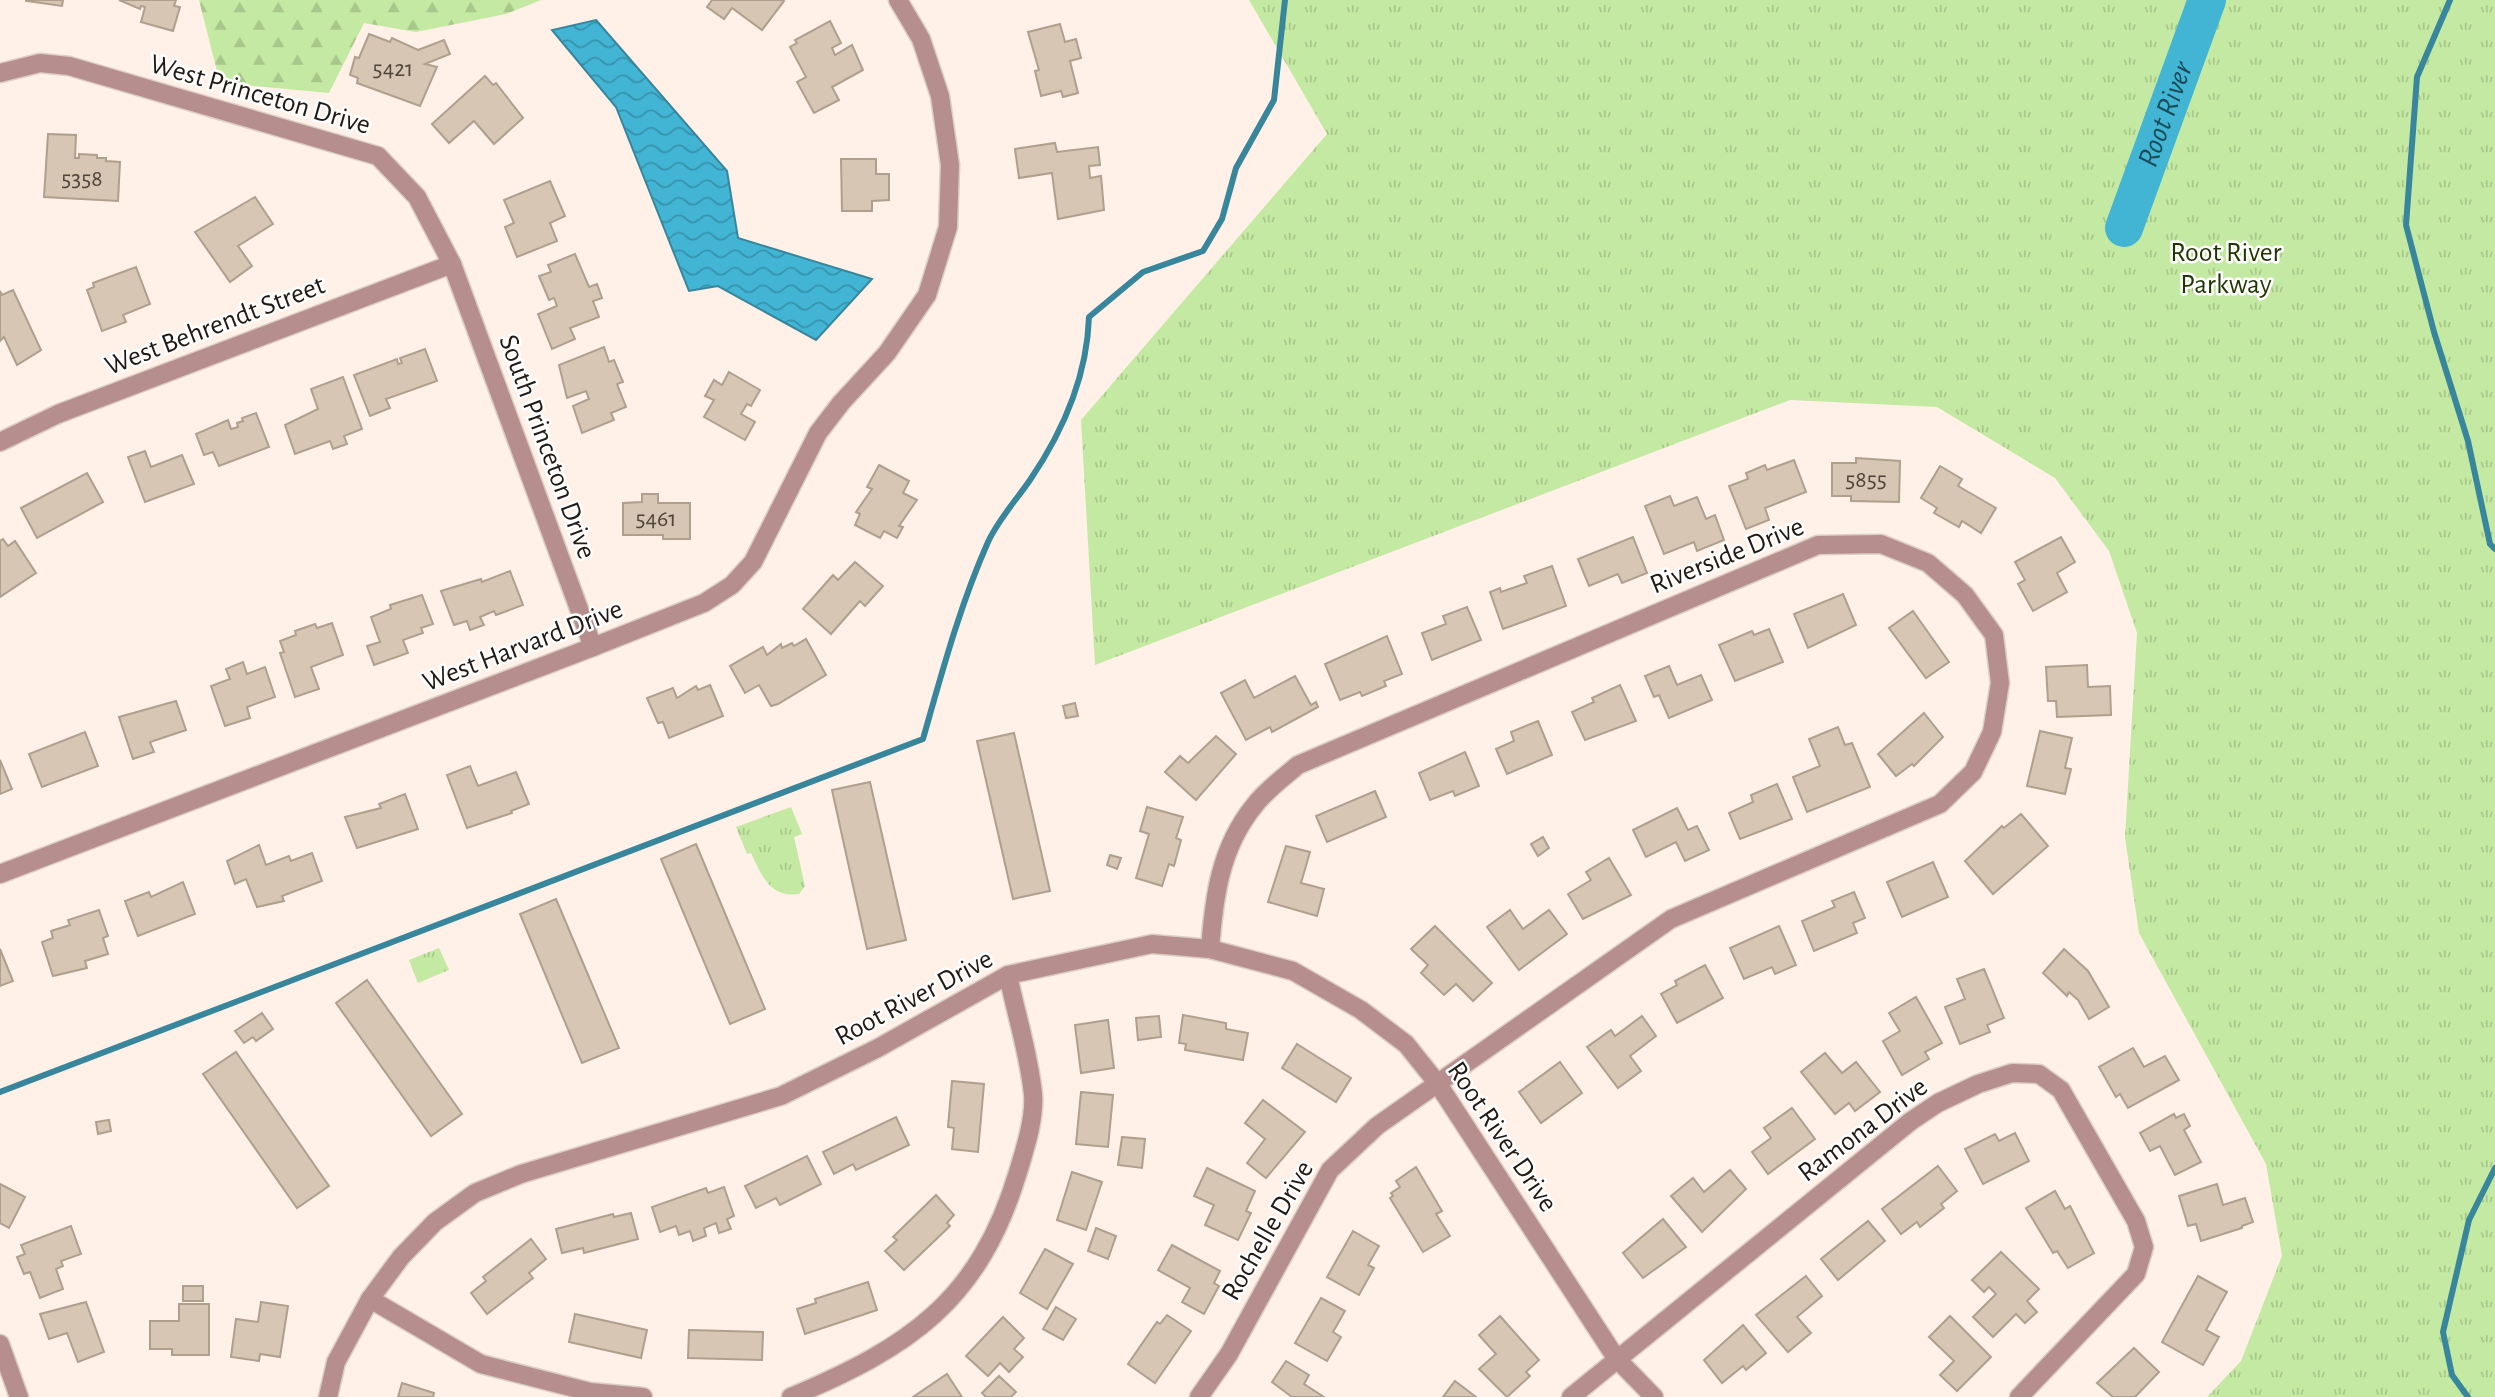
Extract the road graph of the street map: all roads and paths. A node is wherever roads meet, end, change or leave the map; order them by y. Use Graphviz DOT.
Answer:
graph roads {
  1 [pos="898,0"];
  2 [pos="0,73"];
  3 [pos="452,264"];
  4 [pos="0,442"];
  5 [pos="593,647"];
  6 [pos="0,874"];
  7 [pos="1210,949"];
  8 [pos="1008,975"];
  9 [pos="1438,1084"];
  10 [pos="370,1299"];
  11 [pos="0,1344"];
  12 [pos="1616,1358"];
  13 [pos="19,1397"];
  14 [pos="328,1397"];
  15 [pos="643,1397"];
  16 [pos="791,1397"];
  17 [pos="1199,1397"];
  18 [pos="1571,1397"];
  19 [pos="1654,1397"];
  20 [pos="2019,1397"];
  1 -- 5 [label="street, West Harvard Drive"];
  2 -- 3 [label="street, West Princeton Drive"];
  3 -- 4 [label="street, West Behrendt Street"];
  3 -- 5 [label="street, South Princeton Drive"];
  5 -- 6 [label="street, West Harvard Drive"];
  7 -- 8 [label="street, Root River Drive"];
  7 -- 9 [label="street, Root River Drive"];
  7 -- 9 [label="street, Riverside Drive"];
  8 -- 10 [label="street, Root River Drive"];
  8 -- 16 [label="street"];
  9 -- 12 [label="street, Root River Drive"];
  9 -- 17 [label="street, Rochelle Drive"];
  10 -- 14 [label="street, Root River Drive"];
  10 -- 15 [label="street"];
  11 -- 13 [label="street"];
  12 -- 18 [label="street"];
  12 -- 19 [label="street, Root River Drive"];
  12 -- 20 [label="street, Ramona Drive"];
}
